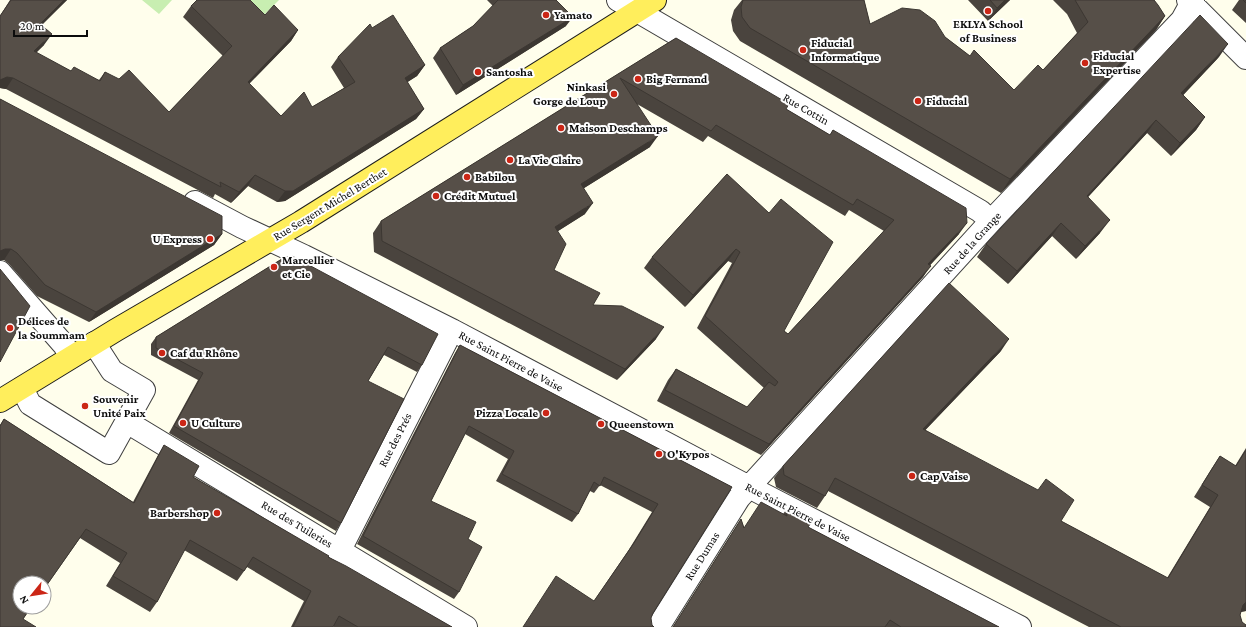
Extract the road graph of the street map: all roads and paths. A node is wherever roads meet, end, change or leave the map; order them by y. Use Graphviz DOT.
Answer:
graph roads {
  1 [pos="618,0"];
  2 [pos="1191,1"];
  3 [pos="646,6"];
  4 [pos="1246,58"];
  5 [pos="176,192"];
  6 [pos="991,221"];
  7 [pos="271,240"];
  8 [pos="0,272"];
  9 [pos="452,330"];
  10 [pos="94,343"];
  11 [pos="71,357"];
  12 [pos="22,388"];
  13 [pos="0,401"];
  14 [pos="127,422"];
  15 [pos="749,487"];
  16 [pos="340,550"];
  17 [pos="466,627"];
  18 [pos="658,627"];
  19 [pos="1020,627"];
  1 -- 3 [label="street, Rue Cottin"];
  2 -- 4 [label="street"];
  2 -- 6 [label="street, Rue de la Grange"];
  3 -- 6 [label="street, Rue Cottin"];
  3 -- 7 [label="main road, Rue Sergent Michel Berthet"];
  5 -- 7 [label="street, Rue Saint Pierre de Vaise"];
  6 -- 15 [label="street, Rue de la Grange"];
  7 -- 9 [label="street, Rue Saint Pierre de Vaise"];
  7 -- 10 [label="main road, Rue Sergent Michel Berthet"];
  8 -- 11 [label="street"];
  9 -- 15 [label="street, Rue Saint Pierre de Vaise"];
  9 -- 16 [label="street, Rue des Prés"];
  10 -- 11 [label="main road, Rue Sergent Michel Berthet"];
  10 -- 14 [label="street"];
  11 -- 12 [label="main road, Rue Sergent Michel Berthet"];
  12 -- 13 [label="main road, Rue Sergent Michel Berthet"];
  12 -- 14 [label="street"];
  14 -- 16 [label="street, Rue des Tuileries"];
  15 -- 18 [label="street, Rue Dumas"];
  15 -- 19 [label="street, Rue Saint Pierre de Vaise"];
  16 -- 17 [label="street, Rue des Tuileries"];
}
